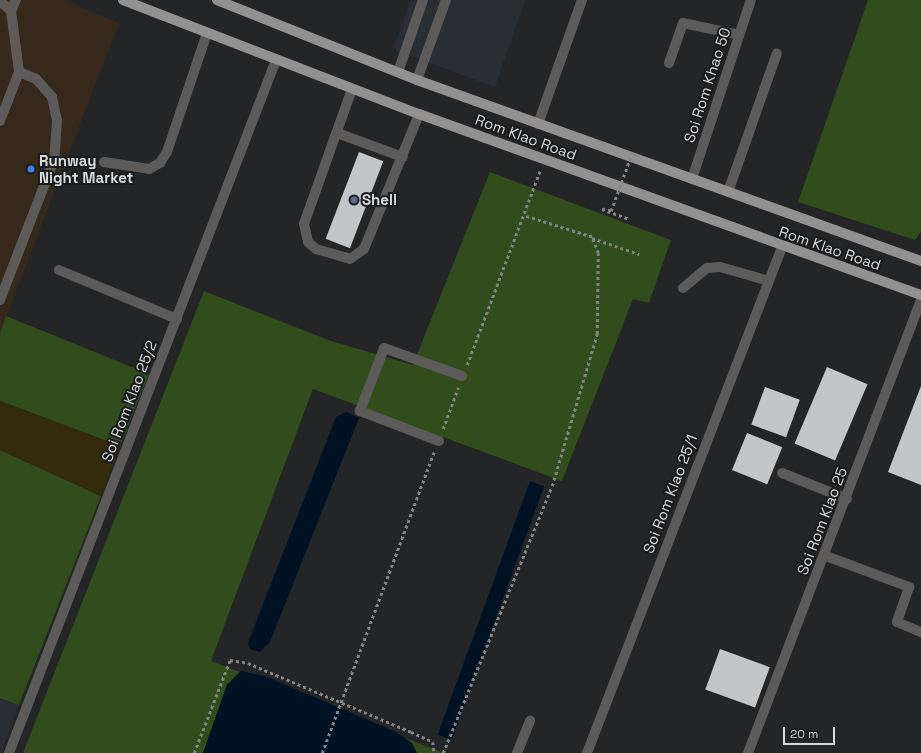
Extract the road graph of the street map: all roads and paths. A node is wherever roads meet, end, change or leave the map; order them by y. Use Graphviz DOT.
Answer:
graph roads {
  1 [pos="16,0"];
  2 [pos="123,0"];
  3 [pos="217,0"];
  4 [pos="424,0"];
  5 [pos="446,0"];
  6 [pos="582,0"];
  7 [pos="751,0"];
  8 [pos="0,1"];
  9 [pos="11,11"];
  10 [pos="207,33"];
  11 [pos="739,35"];
  12 [pos="777,53"];
  13 [pos="276,60"];
  14 [pos="669,63"];
  15 [pos="19,72"];
  16 [pos="398,72"];
  17 [pos="417,80"];
  18 [pos="352,89"];
  19 [pos="419,114"];
  20 [pos="0,121"];
  21 [pos="538,124"];
  22 [pos="337,133"];
  23 [pos="632,153"];
  24 [pos="403,157"];
  25 [pos="104,162"];
  26 [pos="692,179"];
  27 [pos="728,192"];
  28 [pos="525,216"];
  29 [pos="630,219"];
  30 [pos="592,237"];
  31 [pos="782,247"];
  32 [pos="639,254"];
  33 [pos="921,261"];
  34 [pos="58,270"];
  35 [pos="769,281"];
  36 [pos="683,288"];
  37 [pos="921,295"];
  38 [pos="921,299"];
  39 [pos="0,300"];
  40 [pos="177,319"];
  41 [pos="462,376"];
  42 [pos="438,441"];
  43 [pos="782,473"];
  44 [pos="847,499"];
  45 [pos="826,556"];
  46 [pos="921,632"];
  47 [pos="341,701"];
  48 [pos="530,721"];
  49 [pos="9,753"];
  50 [pos="194,753"];
  51 [pos="322,753"];
  52 [pos="434,753"];
  53 [pos="443,753"];
  54 [pos="517,753"];
  55 [pos="586,753"];
  56 [pos="748,753"];
  1 -- 9 [label="street"];
  2 -- 10 [label="main road, Rom Klao Road"];
  3 -- 16 [label="main road, Rom Klao Road"];
  4 -- 16 [label="street"];
  5 -- 17 [label="street"];
  6 -- 21 [label="street"];
  7 -- 11 [label="street, Soi Rom Khao 50"];
  8 -- 9 [label="street"];
  9 -- 15 [label="street"];
  10 -- 13 [label="main road, Rom Klao Road"];
  10 -- 25 [label="street"];
  11 -- 14 [label="street"];
  11 -- 26 [label="street, Soi Rom Khao 50"];
  12 -- 27 [label="street"];
  13 -- 18 [label="main road, Rom Klao Road"];
  13 -- 40 [label="street, Soi Rom Klao 25/2"];
  15 -- 20 [label="street"];
  15 -- 39 [label="street"];
  16 -- 17 [label="main road, Rom Klao Road"];
  17 -- 21 [label="main road, Rom Klao Road"];
  18 -- 19 [label="main road, Rom Klao Road"];
  18 -- 22 [label="street"];
  19 -- 24 [label="street"];
  19 -- 31 [label="main road, Rom Klao Road"];
  21 -- 26 [label="main road, Rom Klao Road"];
  22 -- 24 [label="street"];
  22 -- 24 [label="street"];
  23 -- 29 [label="path, bridge"];
  26 -- 27 [label="main road, Rom Klao Road"];
  27 -- 33 [label="main road, Rom Klao Road"];
  28 -- 30 [label="path"];
  30 -- 32 [label="path"];
  30 -- 53 [label="path"];
  31 -- 35 [label="street, Soi Rom Klao 25/1"];
  31 -- 37 [label="main road, Rom Klao Road"];
  34 -- 40 [label="street"];
  35 -- 36 [label="street"];
  35 -- 55 [label="street, Soi Rom Klao 25/1"];
  38 -- 44 [label="street, Soi Rom Klao 25"];
  40 -- 49 [label="street, Soi Rom Klao 25/2"];
  41 -- 42 [label="street"];
  43 -- 44 [label="street"];
  44 -- 45 [label="street, Soi Rom Klao 25"];
  45 -- 46 [label="street"];
  45 -- 56 [label="street, Soi Rom Klao 25"];
  47 -- 50 [label="path"];
  47 -- 51 [label="path"];
  47 -- 52 [label="path"];
  48 -- 54 [label="street"];
}
